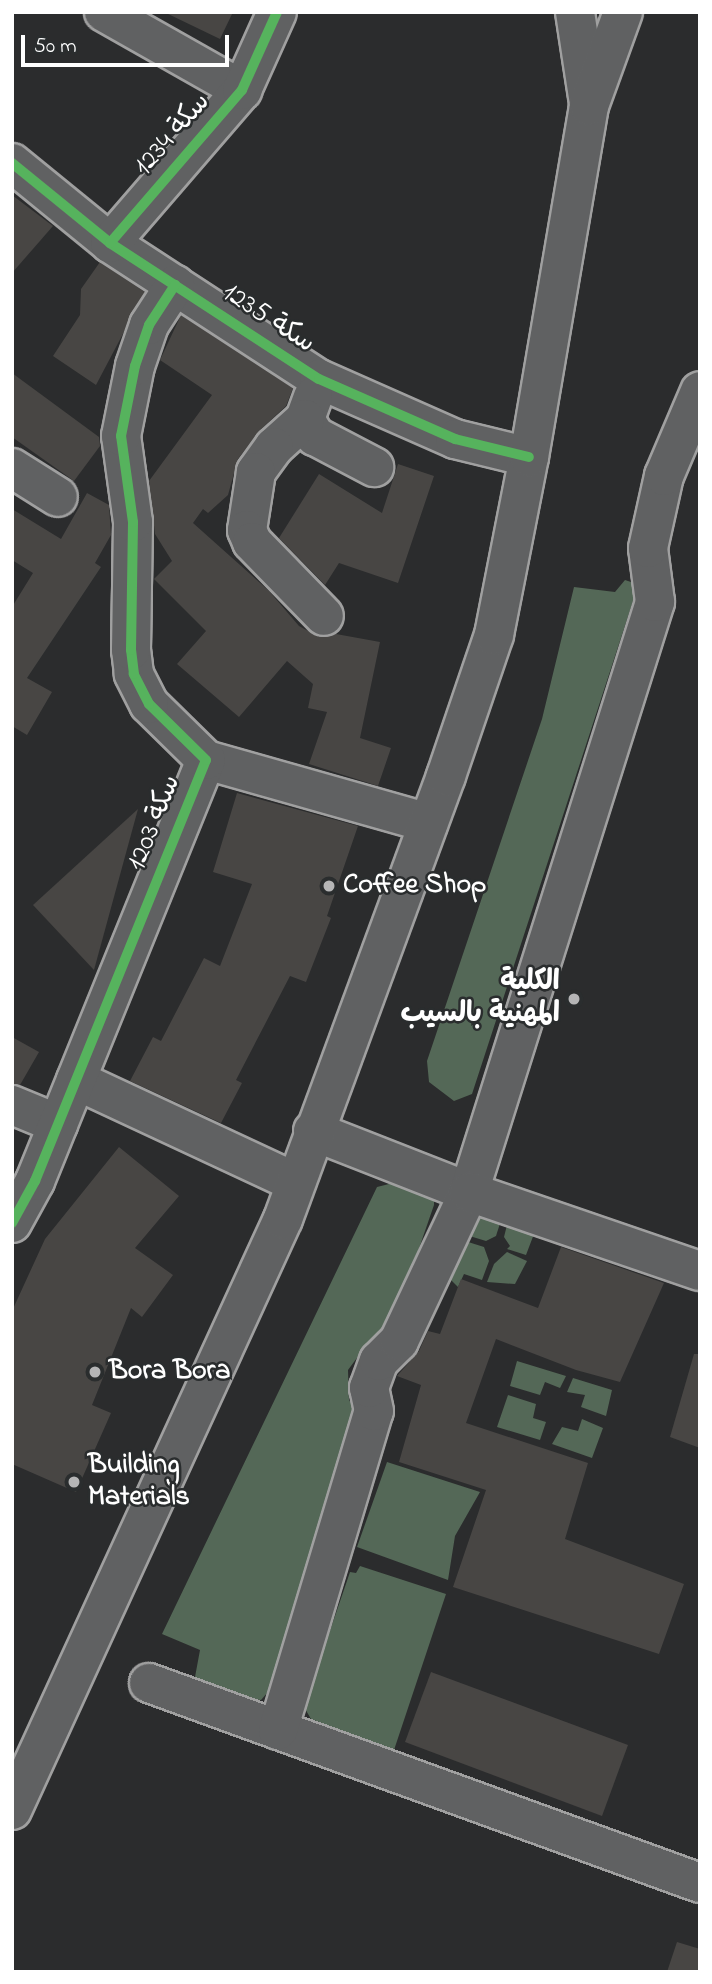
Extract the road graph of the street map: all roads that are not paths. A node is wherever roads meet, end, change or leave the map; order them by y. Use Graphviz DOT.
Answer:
graph roads {
  1 [pos="104,12"];
  2 [pos="276,12"];
  3 [pos="575,12"];
  4 [pos="623,12"];
  5 [pos="242,90"];
  6 [pos="589,106"];
  7 [pos="12,163"];
  8 [pos="110,243"];
  9 [pos="176,285"];
  10 [pos="319,379"];
  11 [pos="700,391"];
  12 [pos="305,419"];
  13 [pos="529,457"];
  14 [pos="374,467"];
  15 [pos="12,468"];
  16 [pos="58,497"];
  17 [pos="324,616"];
  18 [pos="206,760"];
  19 [pos="428,823"];
  20 [pos="76,1080"];
  21 [pos="12,1105"];
  22 [pos="58,1124"];
  23 [pos="313,1131"];
  24 [pos="295,1182"];
  25 [pos="469,1192"];
  26 [pos="12,1223"];
  27 [pos="700,1271"];
  28 [pos="149,1684"];
  29 [pos="278,1730"];
  30 [pos="12,1810"];
  31 [pos="700,1884"];
  1 -- 5 [label="street"];
  2 -- 5 [label="street, سكة 1234"];
  3 -- 6 [label="street"];
  4 -- 6 [label="street"];
  5 -- 8 [label="street, سكة 1234"];
  6 -- 13 [label="street"];
  7 -- 8 [label="street, سكة 1235"];
  8 -- 9 [label="street, سكة 1235"];
  9 -- 10 [label="street, سكة 1235"];
  9 -- 18 [label="street, سكة 1203"];
  10 -- 12 [label="street"];
  10 -- 13 [label="street, سكة 1235"];
  11 -- 25 [label="street"];
  12 -- 14 [label="street"];
  12 -- 17 [label="street"];
  13 -- 19 [label="street"];
  15 -- 16 [label="street"];
  18 -- 19 [label="street"];
  18 -- 20 [label="street, سكة 1203"];
  19 -- 23 [label="street"];
  20 -- 22 [label="street, سكة 1203"];
  20 -- 24 [label="street"];
  21 -- 22 [label="street"];
  22 -- 26 [label="street, سكة 1203"];
  23 -- 24 [label="street"];
  23 -- 25 [label="street"];
  24 -- 30 [label="street"];
  25 -- 27 [label="street"];
  25 -- 29 [label="street"];
  28 -- 29 [label="street"];
  29 -- 31 [label="street"];
}
